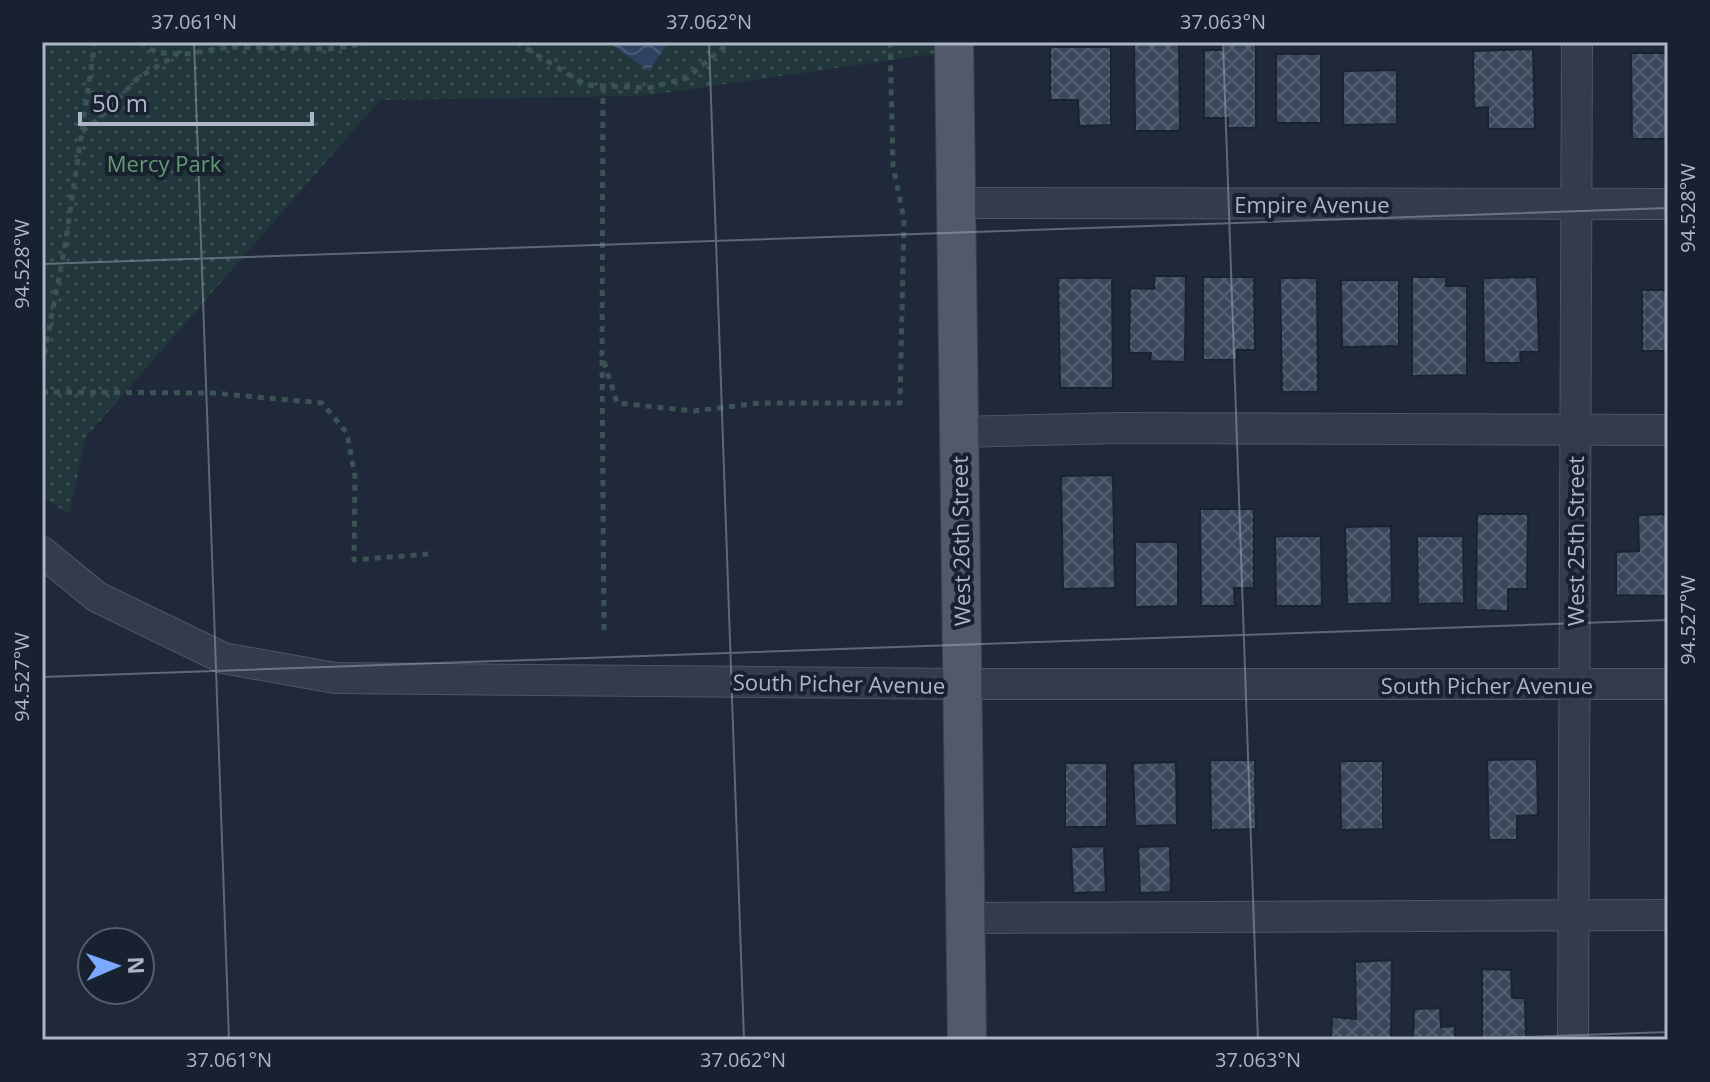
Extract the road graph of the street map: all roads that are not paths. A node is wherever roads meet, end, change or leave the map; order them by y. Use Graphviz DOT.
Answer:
graph roads {
  1 [pos="954,42"];
  2 [pos="1577,42"];
  3 [pos="956,203"];
  4 [pos="1576,204"];
  5 [pos="1668,204"];
  6 [pos="1668,430"];
  7 [pos="1576,431"];
  8 [pos="959,432"];
  9 [pos="42,552"];
  10 [pos="963,684"];
  11 [pos="1668,684"];
  12 [pos="1575,685"];
  13 [pos="1573,915"];
  14 [pos="1668,915"];
  15 [pos="966,918"];
  16 [pos="967,1040"];
  17 [pos="1573,1040"];
  1 -- 3 [label="main road, West 26th Street"];
  2 -- 4 [label="street, West 25th Street"];
  3 -- 4 [label="street, Empire Avenue"];
  3 -- 8 [label="main road, West 26th Street"];
  4 -- 5 [label="street, Empire Avenue"];
  4 -- 7 [label="street, West 25th Street"];
  6 -- 7 [label="street"];
  7 -- 8 [label="street"];
  7 -- 12 [label="street, West 25th Street"];
  8 -- 10 [label="main road, West 26th Street"];
  9 -- 10 [label="street, South Picher Avenue"];
  10 -- 12 [label="street, South Picher Avenue"];
  10 -- 15 [label="main road, West 26th Street"];
  11 -- 12 [label="street, South Picher Avenue"];
  12 -- 13 [label="street, West 25th Street"];
  13 -- 14 [label="street"];
  13 -- 15 [label="street"];
  13 -- 17 [label="street, West 25th Street"];
  15 -- 16 [label="main road, West 26th Street"];
}
